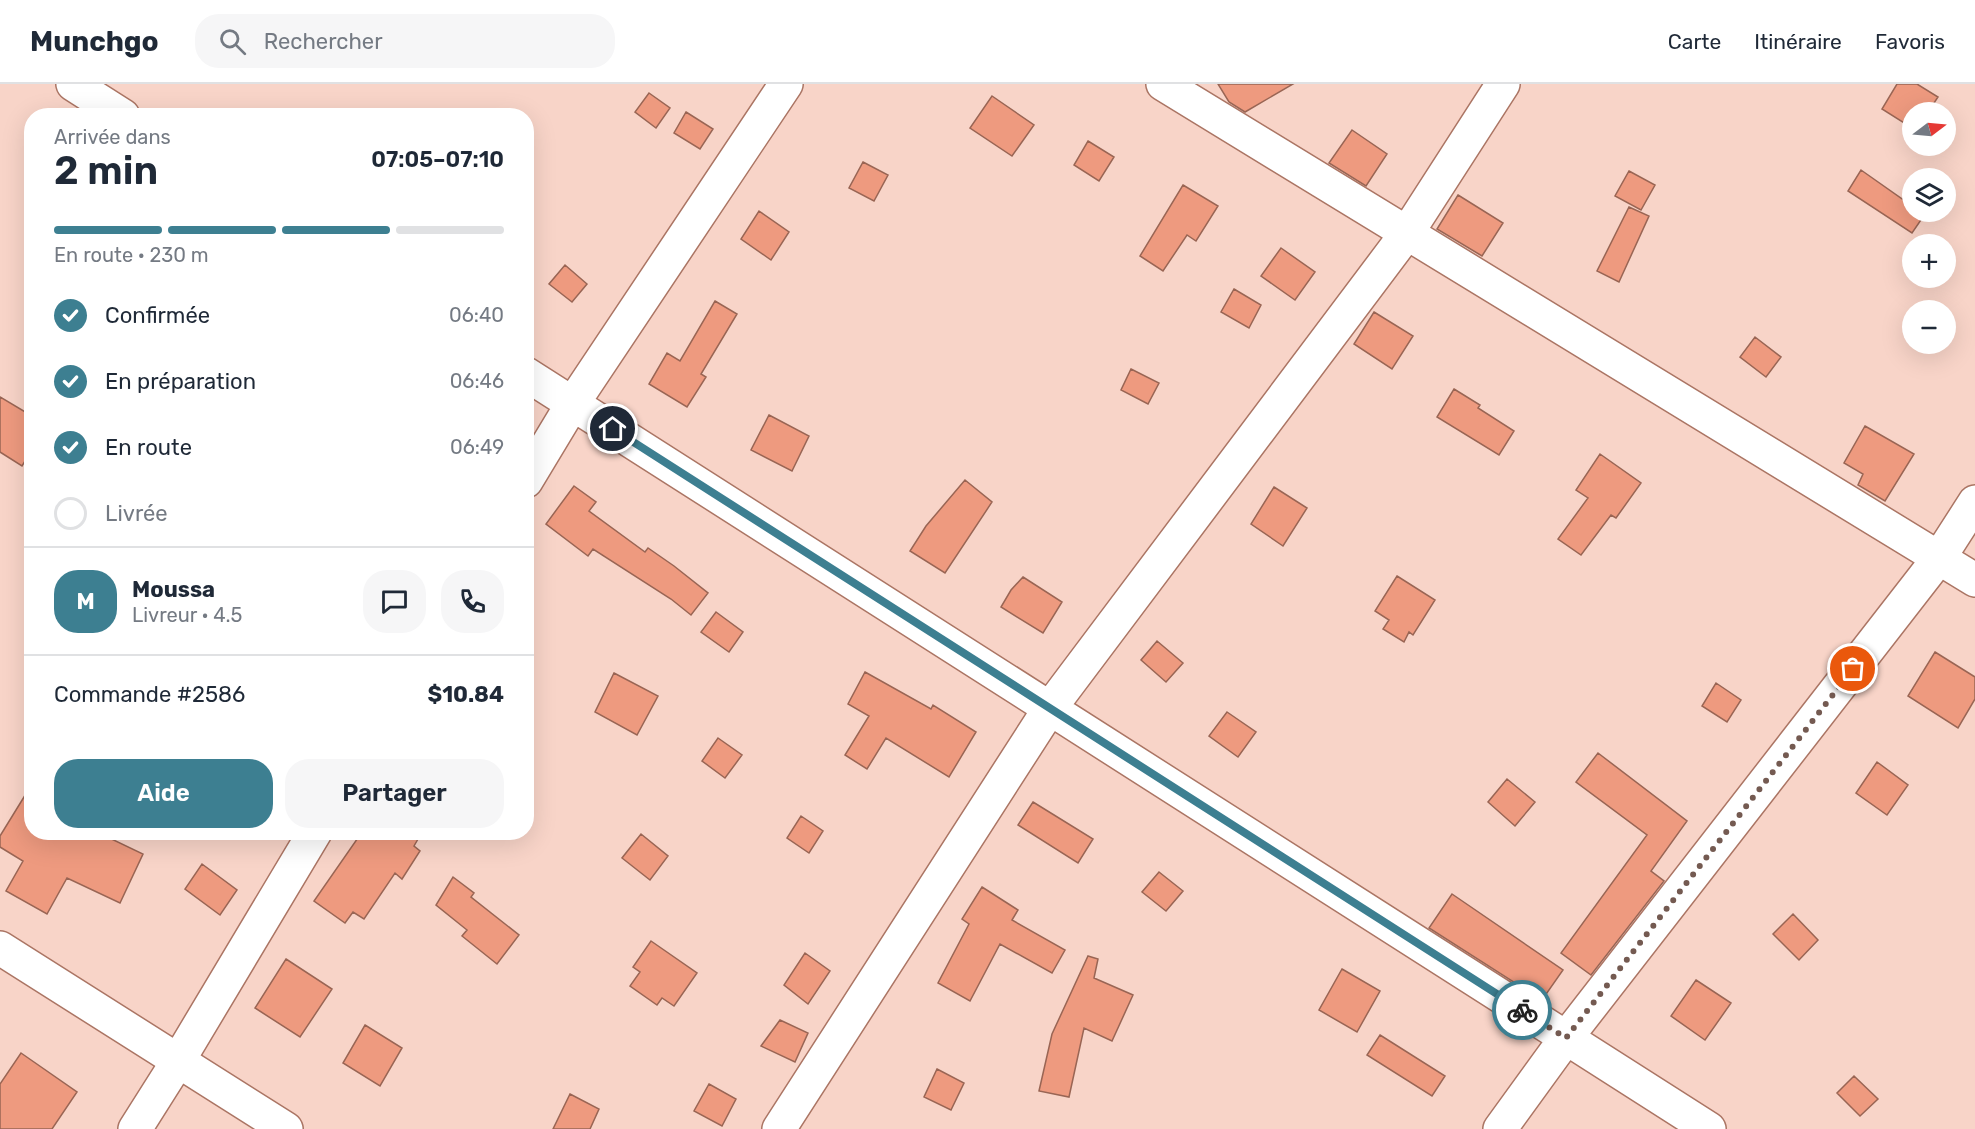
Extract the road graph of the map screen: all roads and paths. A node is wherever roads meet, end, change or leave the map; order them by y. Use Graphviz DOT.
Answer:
graph roads {
  1 [pos="73,84"];
  2 [pos="786,84"];
  3 [pos="1163,84"];
  4 [pos="1503,84"];
  5 [pos="110,108"];
  6 [pos="1407,233"];
  7 [pos="534,379"];
  8 [pos="573,404"];
  9 [pos="534,468"];
  10 [pos="1975,502"];
  11 [pos="1939,558"];
  12 [pos="1975,580"];
  13 [pos="1050,708"];
  14 [pos="310,840"];
  15 [pos="0,948"];
  16 [pos="1566,1038"];
  17 [pos="178,1061"];
  18 [pos="135,1129"];
  19 [pos="286,1129"];
  20 [pos="779,1129"];
  21 [pos="1500,1129"];
  22 [pos="1709,1129"];
  1 -- 5 [label="street"];
  2 -- 8 [label="street"];
  3 -- 6 [label="street"];
  4 -- 6 [label="street"];
  6 -- 11 [label="street"];
  6 -- 13 [label="street"];
  7 -- 8 [label="street"];
  8 -- 9 [label="street"];
  8 -- 13 [label="street"];
  10 -- 11 [label="street"];
  11 -- 12 [label="street"];
  11 -- 16 [label="street"];
  13 -- 16 [label="street"];
  13 -- 20 [label="street"];
  14 -- 17 [label="street"];
  15 -- 17 [label="street"];
  16 -- 21 [label="street"];
  16 -- 22 [label="street"];
  17 -- 18 [label="street"];
  17 -- 19 [label="street"];
}
